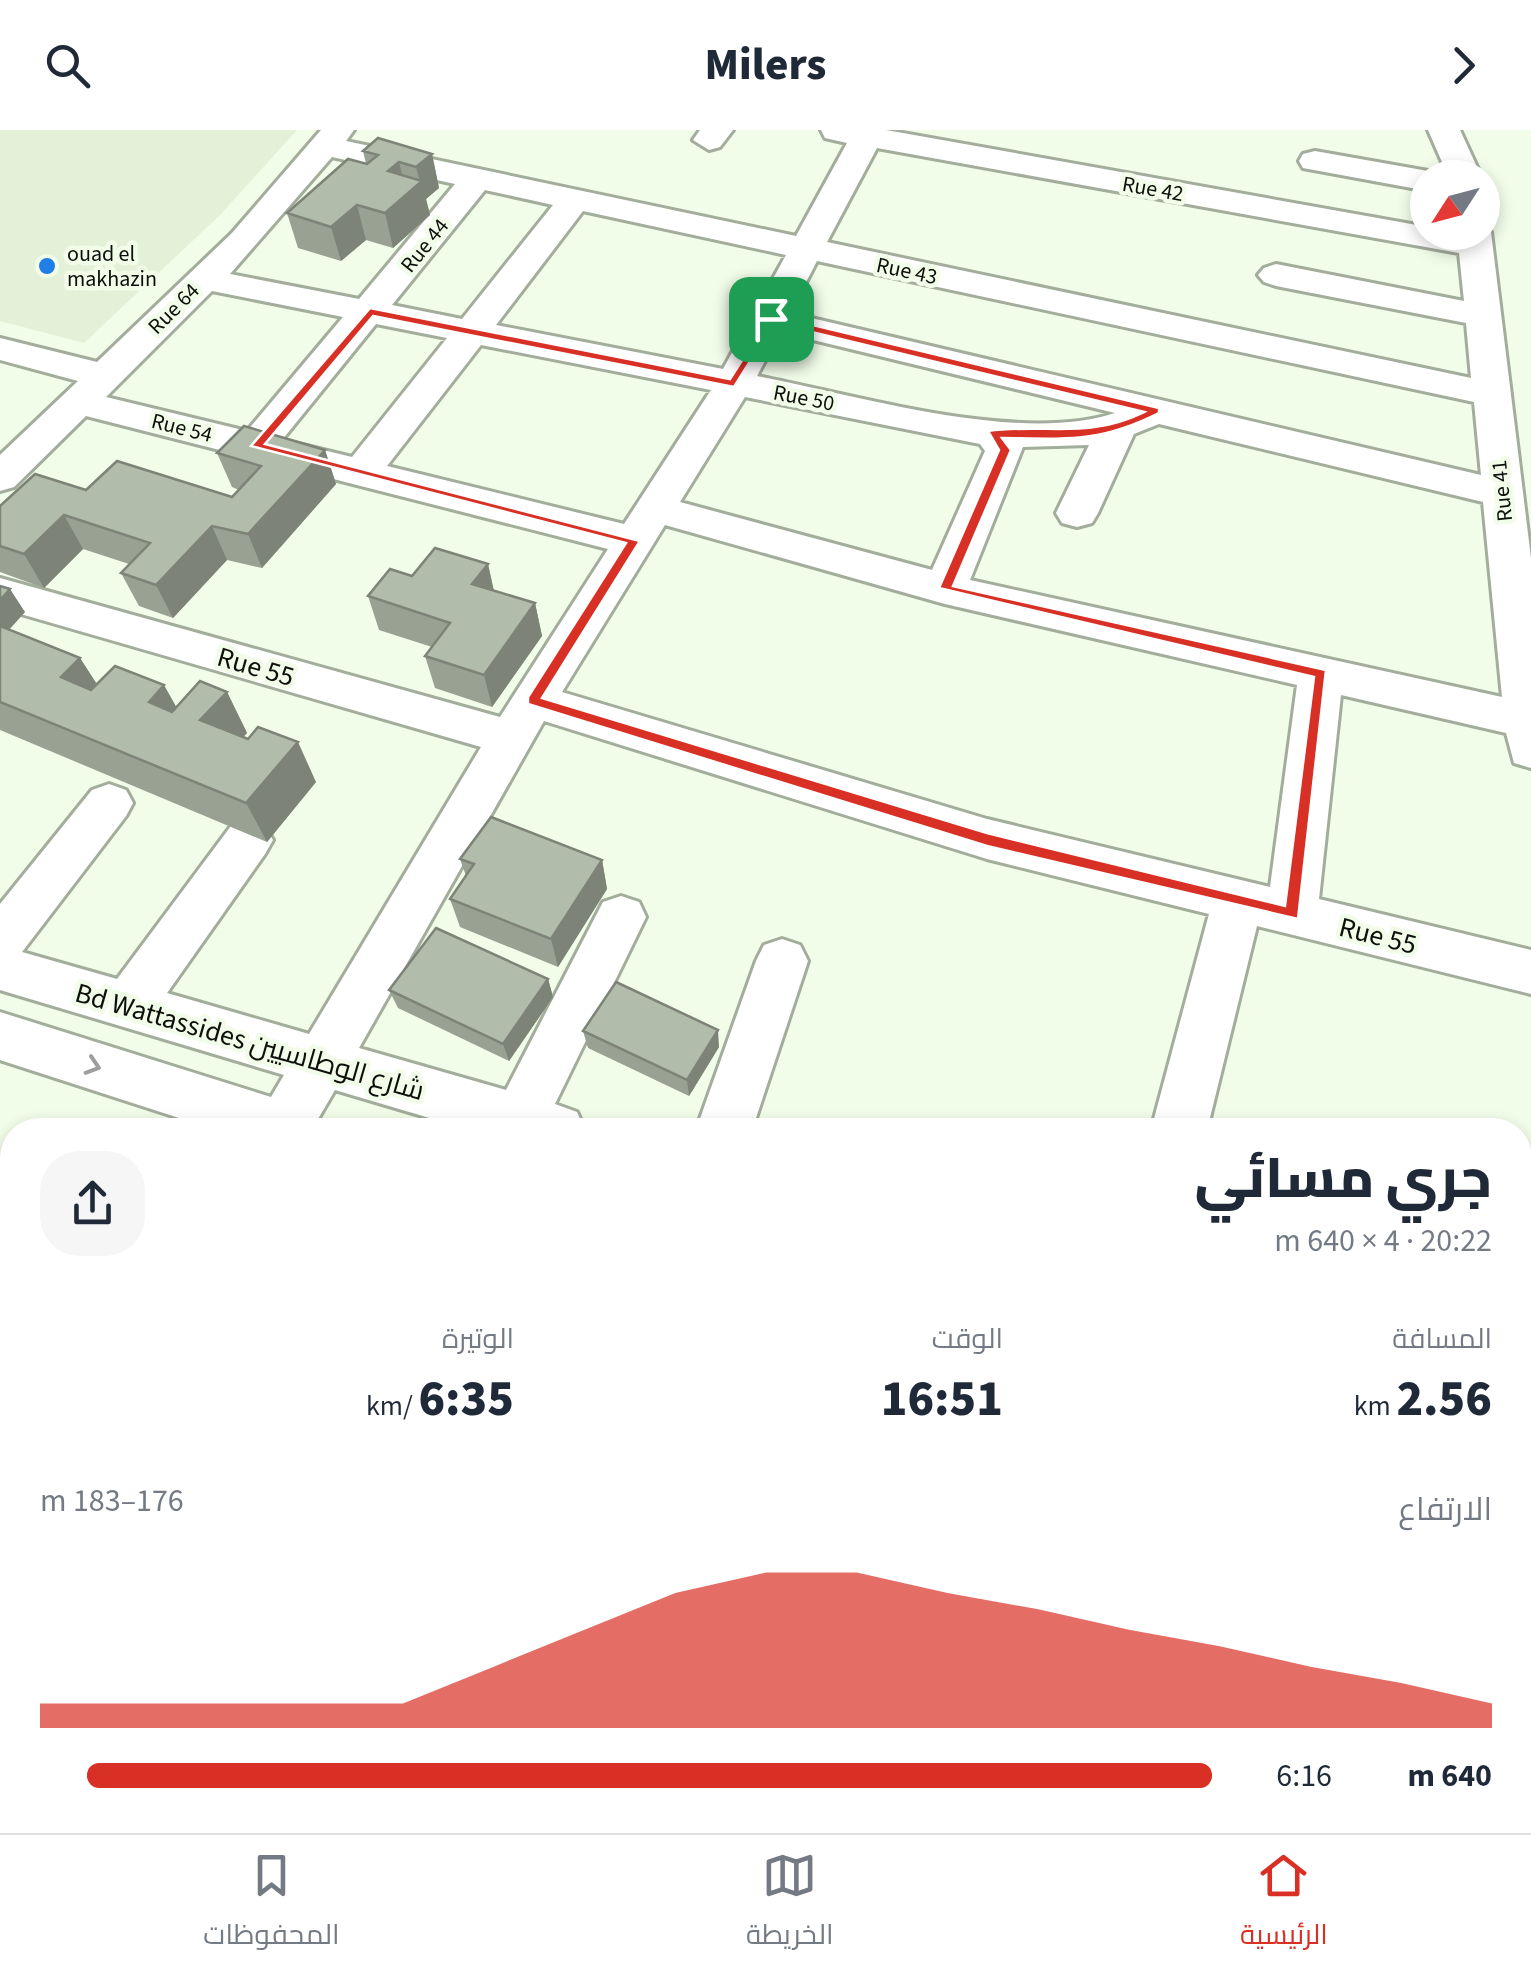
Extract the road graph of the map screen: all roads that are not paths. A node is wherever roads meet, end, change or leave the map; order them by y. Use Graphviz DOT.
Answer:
graph roads {
  1 [pos="1444,130"];
  2 [pos="856,132"];
  3 [pos="331,138"];
  4 [pos="1458,160"];
  5 [pos="1315,161"];
  6 [pos="1410,177"];
  7 [pos="474,182"];
  8 [pos="573,202"];
  9 [pos="1410,228"];
  10 [pos="810,250"];
  11 [pos="1475,250"];
  12 [pos="1276,275"];
  13 [pos="203,278"];
  14 [pos="370,312"];
  15 [pos="1481,315"];
  16 [pos="771,319"];
  17 [pos="472,334"];
  18 [pos="0,350"];
  19 [pos="734,384"];
  20 [pos="92,389"];
  21 [pos="1490,394"];
  22 [pos="1155,411"];
  23 [pos="1116,430"];
  24 [pos="992,434"];
  25 [pos="257,446"];
  26 [pos="363,470"];
  27 [pos="0,478"];
  28 [pos="1501,493"];
  29 [pos="1077,513"];
  30 [pos="645,525"];
  31 [pos="946,588"];
  32 [pos="0,593"];
  33 [pos="1321,674"];
  34 [pos="522,719"];
  35 [pos="1529,735"];
  36 [pos="109,803"];
  37 [pos="248,840"];
  38 [pos="1238,901"];
  39 [pos="1292,914"];
  40 [pos="621,917"];
  41 [pos="0,942"];
  42 [pos="782,961"];
  43 [pos="0,968"];
  44 [pos="1531,972"];
  45 [pos="128,1005"];
  46 [pos="0,1036"];
  47 [pos="322,1061"];
  48 [pos="253,1118"];
  49 [pos="293,1118"];
  50 [pos="514,1118"];
  51 [pos="541,1118"];
  52 [pos="728,1118"];
  53 [pos="1182,1118"];
  1 -- 4 [label="street"];
  2 -- 9 [label="street, Rue 42"];
  2 -- 10 [label="street"];
  3 -- 7 [label="street, Rue 43"];
  3 -- 13 [label="street, Rue 64"];
  5 -- 6 [label="street"];
  7 -- 8 [label="street, Rue 43"];
  7 -- 14 [label="street, Rue 44"];
  8 -- 10 [label="street, Rue 43"];
  8 -- 17 [label="street"];
  10 -- 16 [label="street"];
  10 -- 21 [label="street, Rue 43"];
  11 -- 15 [label="street, Rue 41"];
  12 -- 15 [label="street"];
  13 -- 14 [label="street, Rue 50"];
  13 -- 20 [label="street, Rue 64"];
  14 -- 17 [label="street, Rue 50"];
  14 -- 25 [label="street, Rue 44"];
  15 -- 21 [label="street, Rue 41"];
  16 -- 19 [label="street"];
  16 -- 22 [label="street"];
  17 -- 19 [label="street, Rue 50"];
  17 -- 26 [label="street"];
  18 -- 20 [label="street, Rue 54"];
  19 -- 24 [label="street, Rue 50"];
  19 -- 30 [label="street"];
  20 -- 25 [label="street, Rue 54"];
  20 -- 27 [label="street, Rue 64"];
  21 -- 28 [label="street, Rue 41"];
  22 -- 23 [label="street"];
  22 -- 28 [label="street"];
  23 -- 24 [label="street, Rue 50"];
  23 -- 29 [label="street"];
  24 -- 31 [label="street"];
  25 -- 26 [label="street, Rue 54"];
  26 -- 30 [label="street, Rue 54"];
  28 -- 35 [label="street, Rue 41"];
  30 -- 31 [label="street"];
  30 -- 34 [label="street"];
  31 -- 33 [label="street"];
  32 -- 34 [label="street, Rue 55"];
  33 -- 35 [label="street"];
  33 -- 39 [label="street"];
  34 -- 38 [label="street, Rue 55"];
  34 -- 47 [label="street"];
  36 -- 41 [label="street"];
  37 -- 45 [label="street"];
  38 -- 39 [label="street, Rue 55"];
  38 -- 53 [label="street"];
  39 -- 44 [label="street, Rue 55"];
  40 -- 51 [label="street"];
  42 -- 52 [label="street"];
  43 -- 45 [label="street, Bd Wattassides شارع الوطاسيين"];
  45 -- 47 [label="street, Bd Wattassides شارع الوطاسيين"];
  46 -- 48 [label="street, one-way"];
  47 -- 49 [label="street"];
  47 -- 50 [label="street, Bd Wattassides شارع الوطاسيين"];
}
